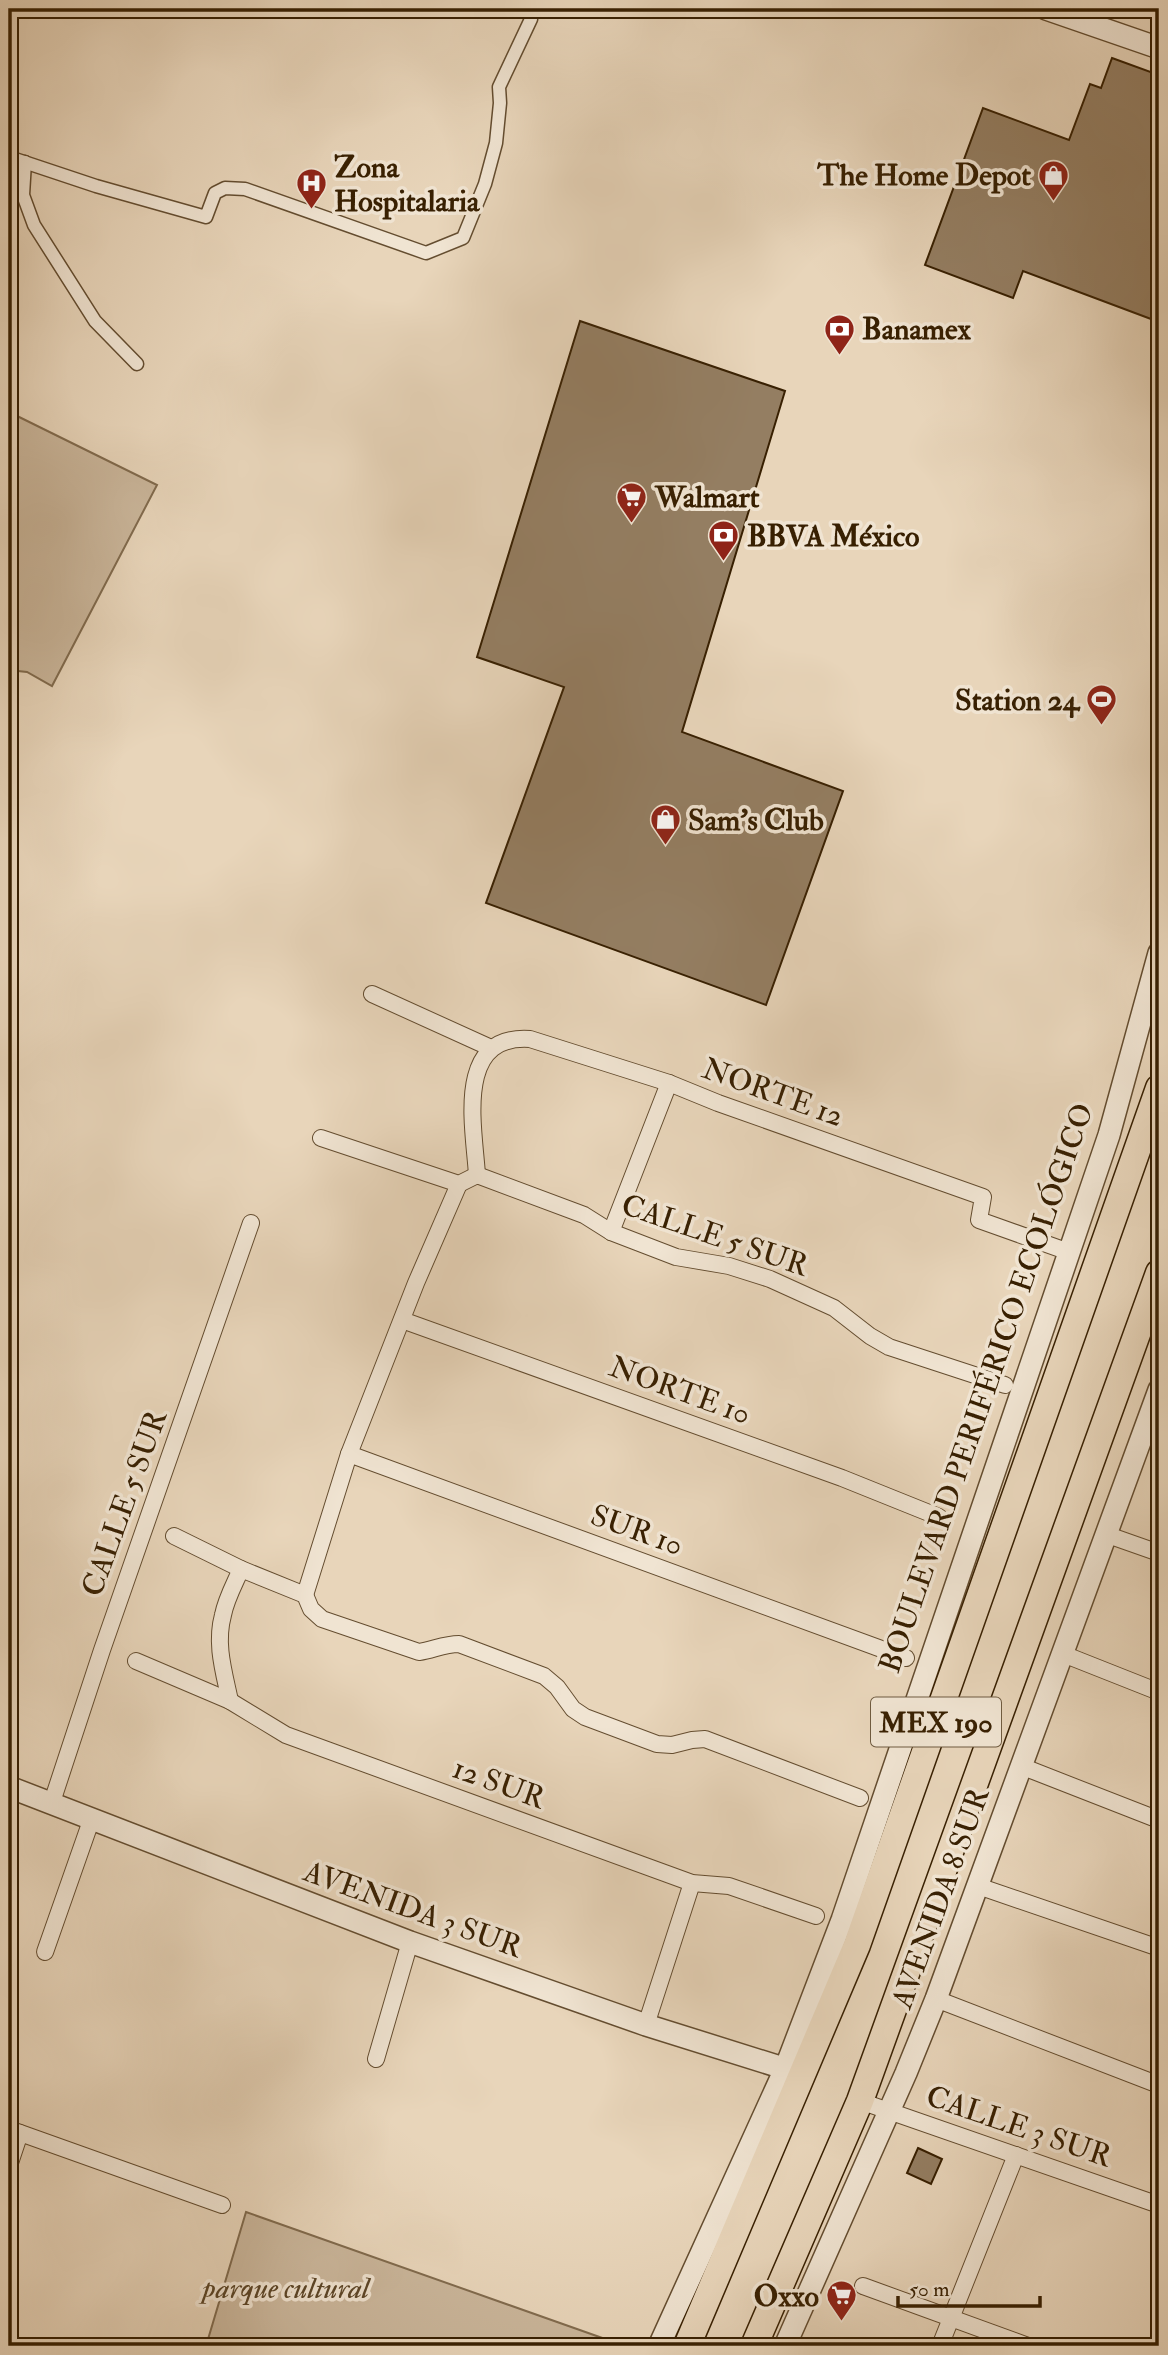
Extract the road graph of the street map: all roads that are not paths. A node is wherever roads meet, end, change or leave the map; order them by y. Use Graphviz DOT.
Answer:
graph roads {
  1 [pos="531,9"];
  2 [pos="1046,9"];
  3 [pos="1159,48"];
  4 [pos="9,157"];
  5 [pos="25,162"];
  6 [pos="137,364"];
  7 [pos="1159,953"];
  8 [pos="372,994"];
  9 [pos="491,1048"];
  10 [pos="669,1083"];
  11 [pos="1159,1088"];
  12 [pos="321,1138"];
  13 [pos="477,1175"];
  14 [pos="459,1184"];
  15 [pos="251,1223"];
  16 [pos="611,1232"];
  17 [pos="1069,1252"];
  18 [pos="1159,1273"];
  19 [pos="402,1320"];
  20 [pos="1005,1385"];
  21 [pos="1159,1390"];
  22 [pos="1155,1418"];
  23 [pos="349,1454"];
  24 [pos="939,1517"];
  25 [pos="1105,1534"];
  26 [pos="174,1536"];
  27 [pos="1159,1553"];
  28 [pos="241,1569"];
  29 [pos="305,1595"];
  30 [pos="1063,1654"];
  31 [pos="906,1658"];
  32 [pos="136,1661"];
  33 [pos="1159,1692"];
  34 [pos="230,1701"];
  35 [pos="1031,1770"];
  36 [pos="9,1787"];
  37 [pos="860,1798"];
  38 [pos="52,1802"];
  39 [pos="92,1818"];
  40 [pos="1159,1820"];
  41 [pos="692,1883"];
  42 [pos="978,1886"];
  43 [pos="817,1916"];
  44 [pos="410,1942"];
  45 [pos="1156,1946"];
  46 [pos="44,1952"];
  47 [pos="936,1999"];
  48 [pos="646,2025"];
  49 [pos="376,2059"];
  50 [pos="794,2072"];
  51 [pos="1159,2085"];
  52 [pos="860,2101"];
  53 [pos="889,2110"];
  54 [pos="15,2131"];
  55 [pos="1016,2155"];
  56 [pos="9,2166"];
  57 [pos="222,2205"];
  58 [pos="1159,2205"];
  59 [pos="863,2286"];
  60 [pos="951,2318"];
  61 [pos="659,2346"];
  62 [pos="687,2346"];
  63 [pos="754,2346"];
  64 [pos="785,2346"];
  65 [pos="940,2346"];
  66 [pos="1028,2346"];
  1 -- 5 [label="street"];
  2 -- 3 [label="street"];
  4 -- 5 [label="street"];
  5 -- 6 [label="street"];
  7 -- 17 [label="street, BOULEVARD PERIFÉRICO ECOLÓGICO"];
  8 -- 9 [label="street"];
  9 -- 10 [label="street, NORTE 12"];
  9 -- 13 [label="street"];
  10 -- 16 [label="street"];
  10 -- 17 [label="street, NORTE 12"];
  11 -- 50 [label="highway, BOULEVARD PERIFÉRICO ECOLÓGICO / MEX 190"];
  12 -- 14 [label="street"];
  13 -- 14 [label="street"];
  13 -- 16 [label="street, CALLE 5 SUR"];
  14 -- 19 [label="street"];
  15 -- 38 [label="street, CALLE 5 SUR"];
  16 -- 20 [label="street, CALLE 5 SUR"];
  17 -- 50 [label="street, BOULEVARD PERIFÉRICO ECOLÓGICO"];
  18 -- 52 [label="highway, MEX 190"];
  19 -- 23 [label="street"];
  19 -- 24 [label="street, NORTE 10"];
  21 -- 22 [label="street, AVENIDA 8 SUR"];
  22 -- 25 [label="street, AVENIDA 8 SUR"];
  23 -- 29 [label="street"];
  23 -- 31 [label="street, SUR 10"];
  25 -- 27 [label="street"];
  25 -- 30 [label="street, AVENIDA 8 SUR"];
  26 -- 28 [label="street"];
  28 -- 29 [label="street"];
  28 -- 34 [label="street"];
  29 -- 37 [label="street"];
  30 -- 33 [label="street"];
  30 -- 42 [label="street, AVENIDA 8 SUR"];
  32 -- 34 [label="street, 12 SUR"];
  34 -- 41 [label="street, 12 SUR"];
  35 -- 40 [label="street"];
  36 -- 38 [label="street, AVENIDA 3 SUR"];
  38 -- 39 [label="street, AVENIDA 3 SUR"];
  39 -- 44 [label="street, AVENIDA 3 SUR"];
  39 -- 46 [label="street"];
  41 -- 43 [label="street, 12 SUR"];
  41 -- 48 [label="street"];
  42 -- 45 [label="street"];
  42 -- 47 [label="street, AVENIDA 8 SUR"];
  44 -- 48 [label="street, AVENIDA 3 SUR"];
  44 -- 49 [label="street"];
  47 -- 51 [label="street"];
  47 -- 53 [label="street, AVENIDA 8 SUR"];
  48 -- 50 [label="street, AVENIDA 3 SUR"];
  50 -- 61 [label="street, BOULEVARD PERIFÉRICO ECOLÓGICO"];
  50 -- 62 [label="highway, BOULEVARD PERIFÉRICO ECOLÓGICO / MEX 190"];
  52 -- 53 [label="street, CALLE 3 SUR"];
  52 -- 63 [label="highway, MEX 190"];
  53 -- 55 [label="street, CALLE 3 SUR"];
  53 -- 64 [label="street, AVENIDA 8 SUR"];
  54 -- 56 [label="street"];
  54 -- 57 [label="street"];
  55 -- 58 [label="street, CALLE 3 SUR"];
  55 -- 60 [label="street"];
  59 -- 60 [label="street"];
  60 -- 65 [label="street"];
  60 -- 66 [label="street"];
}
